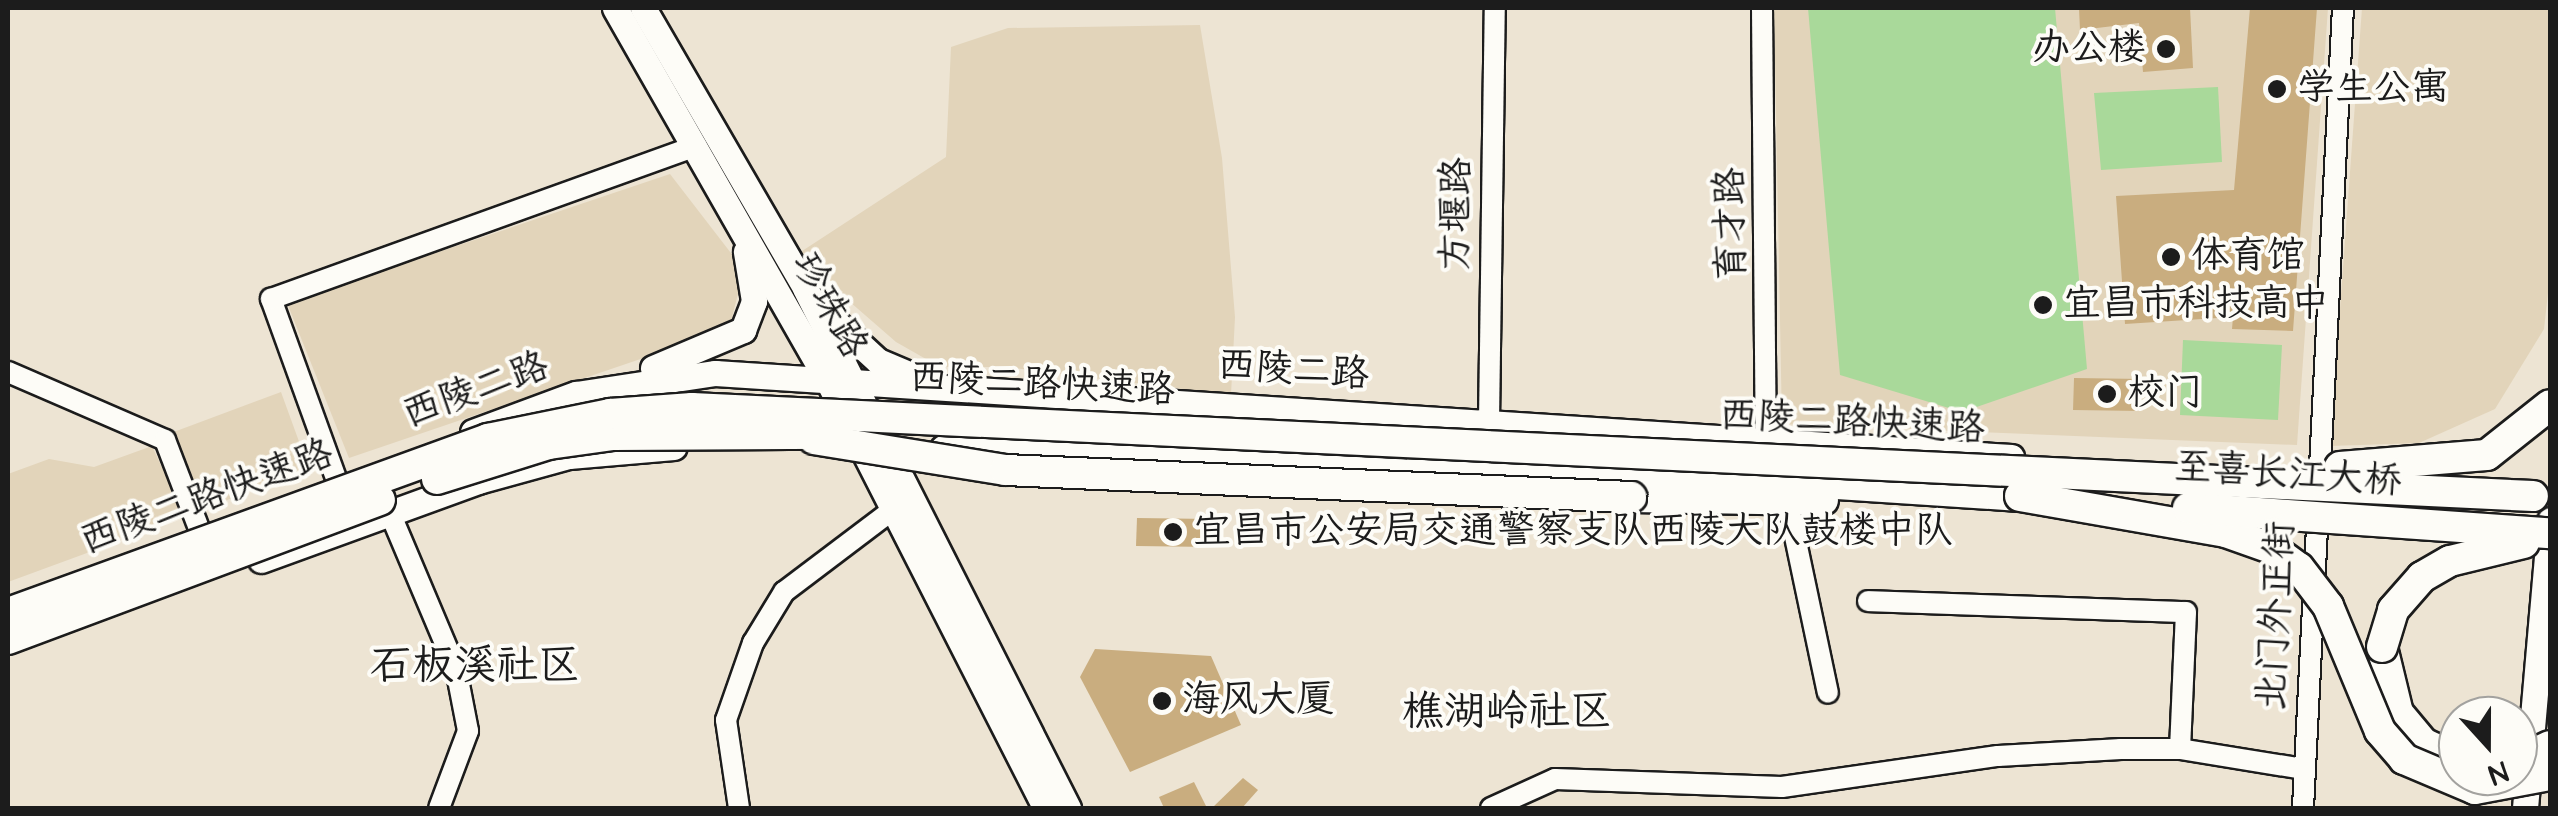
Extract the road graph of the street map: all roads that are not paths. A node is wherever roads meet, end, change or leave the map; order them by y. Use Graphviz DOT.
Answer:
graph roads {
  1 [pos="615,8"];
  2 [pos="642,8"];
  3 [pos="1494,8"];
  4 [pos="1762,8"];
  5 [pos="2343,8"];
  6 [pos="696,146"];
  7 [pos="719,187"];
  8 [pos="805,288"];
  9 [pos="8,372"];
  10 [pos="827,379"];
  11 [pos="853,380"];
  12 [pos="937,386"];
  13 [pos="576,394"];
  14 [pos="2550,405"];
  15 [pos="1489,421"];
  16 [pos="782,432"];
  17 [pos="1766,439"];
  18 [pos="875,445"];
  19 [pos="2107,475"];
  20 [pos="2322,477"];
  21 [pos="338,481"];
  22 [pos="2550,487"];
  23 [pos="2020,496"];
  24 [pos="2550,496"];
  25 [pos="1786,498"];
  26 [pos="1842,499"];
  27 [pos="894,508"];
  28 [pos="390,513"];
  29 [pos="2314,523"];
  30 [pos="200,531"];
  31 [pos="2550,535"];
  32 [pos="8,601"];
  33 [pos="1868,602"];
  34 [pos="8,614"];
  35 [pos="8,639"];
  36 [pos="8,652"];
  37 [pos="1828,693"];
  38 [pos="2180,749"];
  39 [pos="2438,750"];
  40 [pos="2304,770"];
  41 [pos="2550,775"];
  42 [pos="439,808"];
  43 [pos="739,808"];
  44 [pos="1046,808"];
  45 [pos="1068,808"];
  46 [pos="1491,808"];
  47 [pos="2302,808"];
  48 [pos="2525,808"];
  1 -- 6 [label="main road, 珍珠路"];
  2 -- 8 [label="main road, 珍珠路"];
  3 -- 15 [label="street, 方堰路"];
  4 -- 17 [label="street, 育才路"];
  5 -- 20 [label="street, 北门外正街"];
  6 -- 7 [label="main road, 珍珠路"];
  6 -- 21 [label="street"];
  7 -- 10 [label="main road, 珍珠路"];
  7 -- 13 [label="main road"];
  8 -- 11 [label="main road, 珍珠路"];
  8 -- 12 [label="main road"];
  9 -- 30 [label="street"];
  10 -- 11 [label="main road, 西陵二路"];
  10 -- 13 [label="main road, 西陵二路"];
  10 -- 18 [label="main road, 珍珠路"];
  11 -- 12 [label="main road, 西陵二路"];
  11 -- 18 [label="main road, 珍珠路"];
  12 -- 15 [label="main road, 西陵二路"];
  13 -- 21 [label="main road, 西陵二路"];
  14 -- 19 [label="highway, bridge"];
  15 -- 17 [label="main road, 西陵二路"];
  16 -- 23 [label="highway, 西陵二路快速路, bridge"];
  16 -- 25 [label="highway, bridge"];
  16 -- 35 [label="highway, 西陵二路快速路, bridge"];
  17 -- 20 [label="main road, 西陵二路"];
  18 -- 25 [label="main road"];
  18 -- 27 [label="main road, 珍珠路"];
  18 -- 28 [label="main road"];
  18 -- 45 [label="main road, 珍珠路"];
  19 -- 24 [label="highway, 至喜长江大桥, bridge"];
  19 -- 34 [label="highway, 西陵二路快速路, bridge"];
  20 -- 22 [label="main road, 西陵二路"];
  20 -- 29 [label="street, 北门外正街"];
  21 -- 30 [label="main road, 西陵二路"];
  23 -- 31 [label="highway, 至喜长江大桥, bridge"];
  23 -- 41 [label="highway, bridge"];
  25 -- 26 [label="highway"];
  25 -- 37 [label="street"];
  26 -- 29 [label="main road"];
  27 -- 43 [label="street"];
  27 -- 44 [label="main road, 珍珠路"];
  28 -- 36 [label="main road"];
  28 -- 42 [label="street"];
  29 -- 31 [label="main road"];
  29 -- 40 [label="street, 北门外正街"];
  30 -- 32 [label="main road, 西陵二路"];
  31 -- 39 [label="highway, bridge"];
  31 -- 48 [label="main road"];
  33 -- 38 [label="street"];
  38 -- 40 [label="street"];
  38 -- 46 [label="street"];
  40 -- 47 [label="street, 北门外正街"];
}
